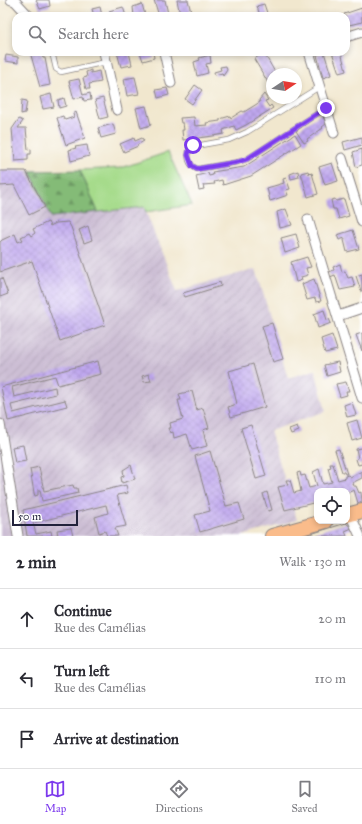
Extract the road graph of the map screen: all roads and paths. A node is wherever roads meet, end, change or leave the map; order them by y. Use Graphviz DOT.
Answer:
graph roads {
  1 [pos="11,0"];
  2 [pos="25,12"];
  3 [pos="362,32"];
  4 [pos="350,36"];
  5 [pos="53,56"];
  6 [pos="105,56"];
  7 [pos="165,56"];
  8 [pos="310,56"];
  9 [pos="106,62"];
  10 [pos="171,83"];
  11 [pos="319,87"];
  12 [pos="326,108"];
  13 [pos="117,110"];
  14 [pos="334,133"];
  15 [pos="342,158"];
  16 [pos="308,219"];
  17 [pos="362,222"];
  18 [pos="362,308"];
  19 [pos="338,316"];
  20 [pos="362,398"];
  21 [pos="0,424"];
  22 [pos="353,513"];
  23 [pos="315,524"];
  24 [pos="18,536"];
  25 [pos="272,536"];
  26 [pos="360,536"];
  1 -- 2 [label="street"];
  3 -- 4 [label="street"];
  5 -- 9 [label="lane"];
  6 -- 9 [label="street"];
  7 -- 10 [label="street"];
  8 -- 11 [label="street"];
  9 -- 13 [label="street"];
  11 -- 12 [label="street"];
  11 -- 12 [label="lane"];
  12 -- 14 [label="street"];
  15 -- 17 [label="street"];
  16 -- 19 [label="street"];
  18 -- 19 [label="street"];
  19 -- 20 [label="street"];
  21 -- 24 [label="street"];
  22 -- 26 [label="street"];
  23 -- 25 [label="main road"];
}
